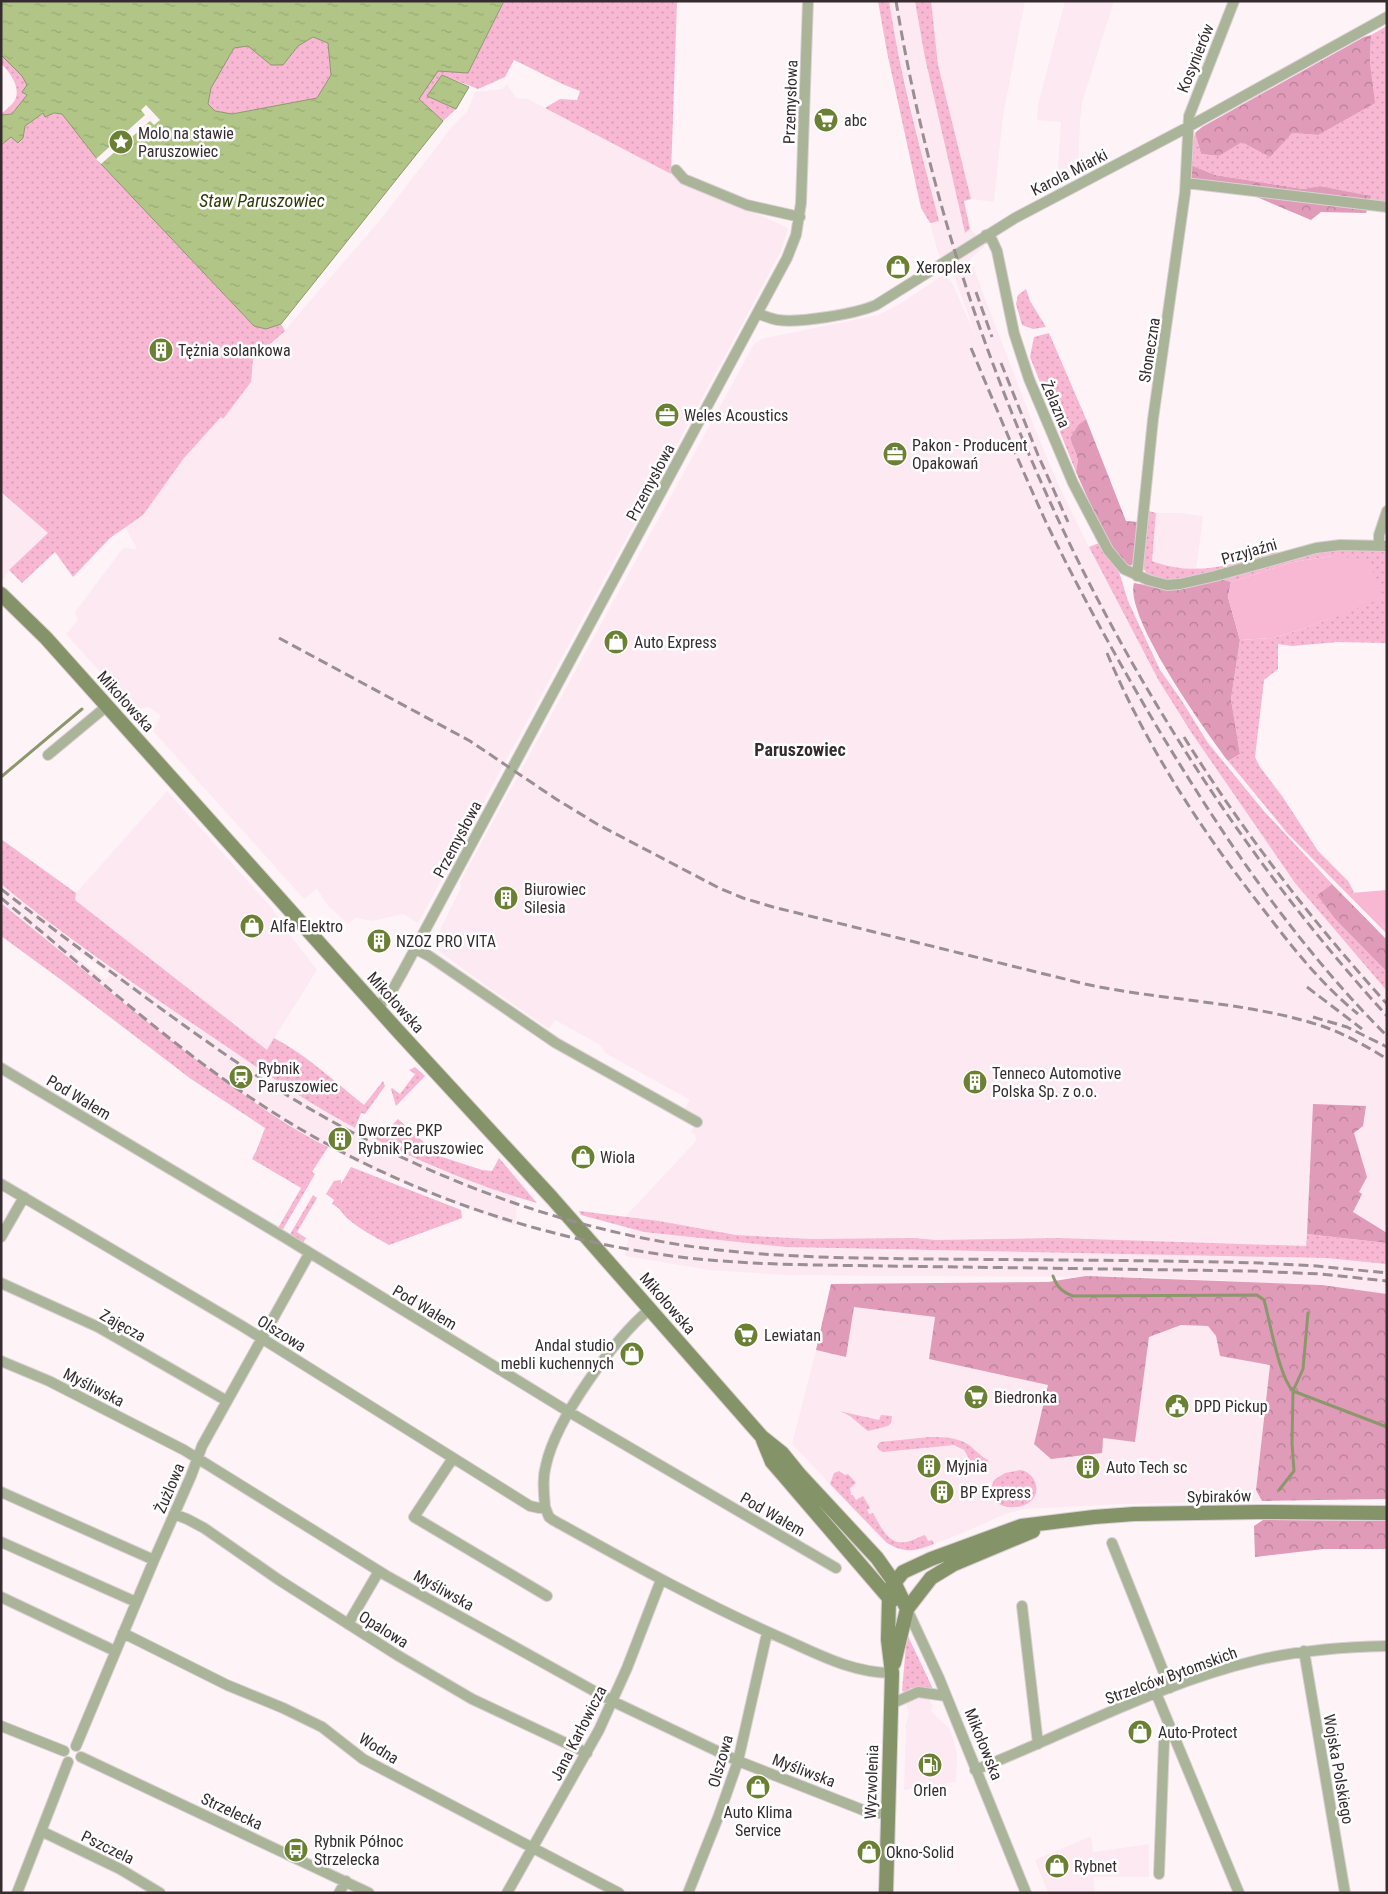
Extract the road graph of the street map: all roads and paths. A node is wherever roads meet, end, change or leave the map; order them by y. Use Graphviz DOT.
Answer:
graph roads {
  1 [pos="808,1"];
  2 [pos="1234,1"];
  3 [pos="1387,17"];
  4 [pos="1188,128"];
  5 [pos="676,170"];
  6 [pos="1186,183"];
  7 [pos="1387,207"];
  8 [pos="800,217"];
  9 [pos="986,235"];
  10 [pos="759,314"];
  11 [pos="1387,511"];
  12 [pos="1383,546"];
  13 [pos="1133,574"];
  14 [pos="1,594"];
  15 [pos="107,706"];
  16 [pos="48,755"];
  17 [pos="416,949"];
  18 [pos="377,1007"];
  19 [pos="1,1068"];
  20 [pos="696,1122"];
  21 [pos="1,1184"];
  22 [pos="24,1197"];
  23 [pos="1,1237"];
  24 [pos="309,1254"];
  25 [pos="1,1283"];
  26 [pos="650,1309"];
  27 [pos="262,1338"];
  28 [pos="1,1361"];
  29 [pos="227,1401"];
  30 [pos="569,1412"];
  31 [pos="762,1438"];
  32 [pos="198,1458"];
  33 [pos="453,1458"];
  34 [pos="1,1492"];
  35 [pos="545,1507"];
  36 [pos="1387,1513"];
  37 [pos="174,1514"];
  38 [pos="1052,1523"];
  39 [pos="1,1542"];
  40 [pos="1112,1543"];
  41 [pos="154,1560"];
  42 [pos="836,1568"];
  43 [pos="379,1571"];
  44 [pos="660,1580"];
  45 [pos="894,1582"];
  46 [pos="547,1596"];
  47 [pos="1,1597"];
  48 [pos="889,1598"];
  49 [pos="136,1602"];
  50 [pos="1022,1606"];
  51 [pos="907,1608"];
  52 [pos="348,1624"];
  53 [pos="123,1633"];
  54 [pos="767,1633"];
  55 [pos="1387,1646"];
  56 [pos="115,1651"];
  57 [pos="1304,1651"];
  58 [pos="892,1673"];
  59 [pos="1170,1688"];
  60 [pos="1156,1693"];
  61 [pos="946,1696"];
  62 [pos="612,1701"];
  63 [pos="891,1704"];
  64 [pos="1169,1724"];
  65 [pos="1,1726"];
  66 [pos="1038,1744"];
  67 [pos="76,1746"];
  68 [pos="64,1751"];
  69 [pos="587,1753"];
  70 [pos="81,1757"];
  71 [pos="738,1761"];
  72 [pos="68,1762"];
  73 [pos="975,1770"];
  74 [pos="888,1814"];
  75 [pos="41,1831"];
  76 [pos="532,1848"];
  77 [pos="1159,1874"];
  78 [pos="346,1881"];
  79 [pos="17,1893"];
  80 [pos="160,1893"];
  81 [pos="339,1893"];
  82 [pos="369,1893"];
  83 [pos="507,1893"];
  84 [pos="619,1893"];
  85 [pos="688,1893"];
  86 [pos="886,1893"];
  87 [pos="1026,1893"];
  88 [pos="1239,1893"];
  89 [pos="1345,1893"];
  1 -- 8 [label="street, Przemysłowa"];
  2 -- 4 [label="street, Kosynierów"];
  3 -- 4 [label="street, Karola Miarki"];
  4 -- 6 [label="street, Słoneczna"];
  4 -- 9 [label="street, Karola Miarki"];
  5 -- 8 [label="street"];
  6 -- 7 [label="street"];
  6 -- 13 [label="street, Słoneczna"];
  8 -- 10 [label="street, Przemysłowa"];
  9 -- 10 [label="street, Karola Miarki"];
  9 -- 13 [label="street, Żelazna"];
  10 -- 17 [label="street, Przemysłowa"];
  11 -- 12 [label="street, Przyjaźni"];
  12 -- 13 [label="street, Przyjaźni"];
  14 -- 15 [label="main road, Mikołowska"];
  15 -- 16 [label="street"];
  15 -- 18 [label="main road, Mikołowska"];
  17 -- 18 [label="street, Przemysłowa"];
  17 -- 20 [label="street"];
  18 -- 26 [label="main road, Mikołowska"];
  19 -- 24 [label="street, Pod Wałem"];
  21 -- 22 [label="street, Olszowa"];
  22 -- 23 [label="street"];
  22 -- 27 [label="street, Olszowa"];
  24 -- 27 [label="street, Żużlowa"];
  24 -- 30 [label="street, Pod Wałem"];
  25 -- 29 [label="street, Zajęcza"];
  26 -- 30 [label="street"];
  26 -- 31 [label="main road, Mikołowska"];
  27 -- 29 [label="street, Żużlowa"];
  27 -- 33 [label="street, Olszowa"];
  28 -- 32 [label="street, Myśliwska"];
  29 -- 32 [label="street, Żużlowa"];
  30 -- 35 [label="street"];
  30 -- 42 [label="street, Pod Wałem"];
  31 -- 45 [label="main road, Mikołowska"];
  31 -- 48 [label="main road, Mikołowska"];
  32 -- 37 [label="street, Żużlowa"];
  32 -- 43 [label="street, Myśliwska"];
  33 -- 35 [label="street, Olszowa"];
  33 -- 46 [label="street"];
  34 -- 41 [label="street"];
  35 -- 44 [label="street"];
  36 -- 38 [label="main road, Sybiraków"];
  37 -- 41 [label="street, Żużlowa"];
  37 -- 52 [label="street, Opalowa"];
  38 -- 45 [label="main road, Sybiraków"];
  38 -- 51 [label="main road, Sybiraków"];
  39 -- 49 [label="street"];
  40 -- 59 [label="street"];
  41 -- 49 [label="street, Żużlowa"];
  43 -- 52 [label="street"];
  43 -- 62 [label="street, Myśliwska"];
  44 -- 54 [label="street"];
  44 -- 62 [label="street, Jana Karłowicza"];
  45 -- 48 [label="main road, Wyzwolenia"];
  45 -- 51 [label="main road, Mikołowska"];
  47 -- 56 [label="street"];
  48 -- 51 [label="main road, Mikołowska"];
  48 -- 58 [label="main road, Wyzwolenia"];
  49 -- 53 [label="street, Żużlowa"];
  50 -- 66 [label="street"];
  51 -- 58 [label="main road, Wyzwolenia"];
  51 -- 61 [label="street, Mikołowska"];
  52 -- 69 [label="street, Opalowa"];
  53 -- 56 [label="street, Żużlowa"];
  53 -- 76 [label="street, Wodna"];
  54 -- 58 [label="street"];
  54 -- 71 [label="street, Olszowa"];
  55 -- 57 [label="street, Strzelców Bytomskich"];
  56 -- 67 [label="street, Żużlowa"];
  57 -- 59 [label="street, Strzelców Bytomskich"];
  57 -- 89 [label="street, Wojska Polskiego"];
  58 -- 63 [label="main road, Wyzwolenia"];
  59 -- 60 [label="street, Strzelców Bytomskich"];
  60 -- 64 [label="street"];
  60 -- 66 [label="street, Strzelców Bytomskich"];
  61 -- 63 [label="street"];
  61 -- 73 [label="street, Mikołowska"];
  62 -- 69 [label="street, Jana Karłowicza"];
  62 -- 71 [label="street, Myśliwska"];
  63 -- 74 [label="main road, Wyzwolenia"];
  64 -- 77 [label="street"];
  64 -- 88 [label="street"];
  65 -- 68 [label="street"];
  66 -- 73 [label="street, Strzelców Bytomskich"];
  67 -- 68 [label="street"];
  67 -- 70 [label="street"];
  68 -- 72 [label="street"];
  69 -- 76 [label="street, Jana Karłowicza"];
  70 -- 72 [label="street"];
  70 -- 78 [label="street, Strzelecka"];
  71 -- 74 [label="street, Myśliwska"];
  71 -- 85 [label="street, Olszowa"];
  72 -- 75 [label="street"];
  73 -- 87 [label="street, Mikołowska"];
  74 -- 86 [label="main road, Wyzwolenia"];
  75 -- 79 [label="street"];
  75 -- 80 [label="street, Pszczela"];
  76 -- 83 [label="street, Jana Karłowicza"];
  76 -- 84 [label="street, Wodna"];
  78 -- 81 [label="street"];
  78 -- 82 [label="street, Strzelecka"];
}
